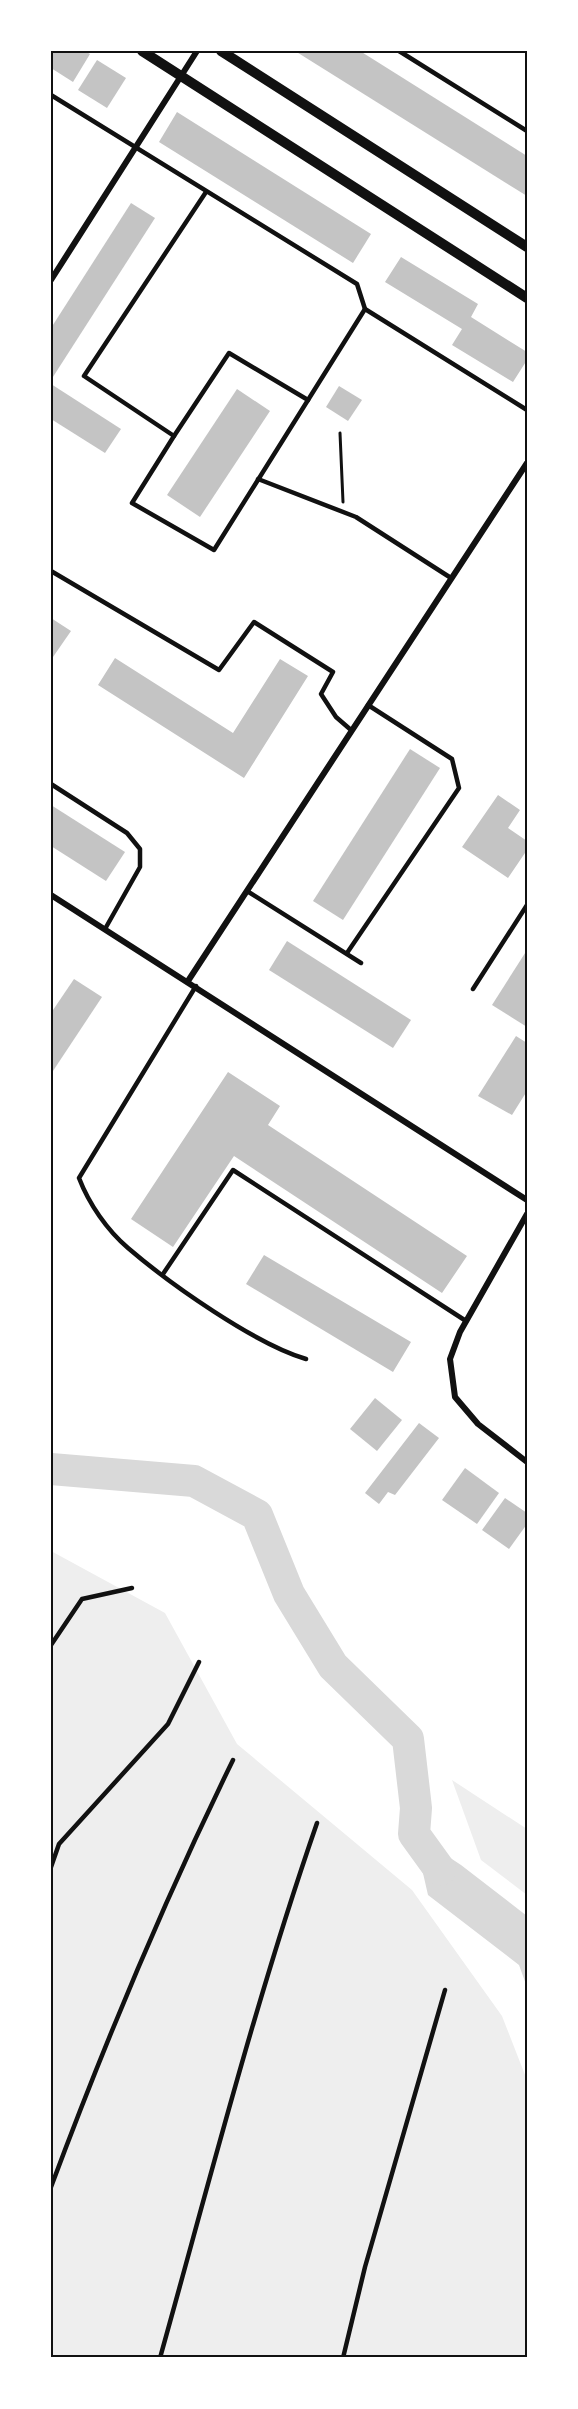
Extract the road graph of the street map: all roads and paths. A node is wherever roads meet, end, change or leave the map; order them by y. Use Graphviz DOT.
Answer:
graph roads {
  1 [pos="142,51"];
  2 [pos="197,51"];
  3 [pos="221,51"];
  4 [pos="399,51"];
  5 [pos="182,76"];
  6 [pos="51,95"];
  7 [pos="527,131"];
  8 [pos="136,148"];
  9 [pos="206,192"];
  10 [pos="527,247"];
  11 [pos="51,280"];
  12 [pos="527,298"];
  13 [pos="365,309"];
  14 [pos="308,400"];
  15 [pos="527,410"];
  16 [pos="340,433"];
  17 [pos="174,436"];
  18 [pos="527,463"];
  19 [pos="258,479"];
  20 [pos="344,513"];
  21 [pos="51,571"];
  22 [pos="451,578"];
  23 [pos="368,705"];
  24 [pos="351,730"];
  25 [pos="51,784"];
  26 [pos="247,891"];
  27 [pos="51,895"];
  28 [pos="527,905"];
  29 [pos="105,929"];
  30 [pos="346,953"];
  31 [pos="362,963"];
  32 [pos="188,981"];
  33 [pos="196,986"];
  34 [pos="473,988"];
  35 [pos="527,1200"];
  36 [pos="527,1214"];
  37 [pos="163,1274"];
  38 [pos="466,1321"];
  39 [pos="306,1359"];
  40 [pos="527,1462"];
  41 [pos="132,1588"];
  42 [pos="51,1645"];
  43 [pos="199,1662"];
  44 [pos="234,1760"];
  45 [pos="317,1823"];
  46 [pos="51,1866"];
  47 [pos="445,1990"];
  48 [pos="51,2187"];
  49 [pos="160,2358"];
  50 [pos="343,2358"];
  1 -- 5 [label="street"];
  2 -- 5 [label="street"];
  3 -- 10 [label="street"];
  4 -- 7 [label="lane"];
  5 -- 8 [label="street"];
  5 -- 12 [label="street"];
  6 -- 8 [label="lane"];
  8 -- 9 [label="lane"];
  8 -- 11 [label="street"];
  9 -- 13 [label="lane"];
  9 -- 17 [label="lane"];
  13 -- 14 [label="lane"];
  13 -- 15 [label="lane"];
  14 -- 17 [label="lane"];
  14 -- 19 [label="lane"];
  16 -- 20 [label="path"];
  17 -- 19 [label="lane"];
  18 -- 22 [label="street"];
  19 -- 20 [label="lane"];
  20 -- 22 [label="lane"];
  21 -- 24 [label="lane"];
  22 -- 23 [label="street"];
  23 -- 24 [label="street"];
  23 -- 30 [label="lane"];
  24 -- 26 [label="street"];
  25 -- 29 [label="lane"];
  26 -- 30 [label="lane"];
  26 -- 32 [label="street"];
  27 -- 29 [label="street"];
  28 -- 34 [label="lane"];
  29 -- 32 [label="street"];
  30 -- 31 [label="lane"];
  32 -- 33 [label="street"];
  33 -- 35 [label="street"];
  33 -- 37 [label="lane"];
  36 -- 38 [label="street"];
  37 -- 38 [label="lane"];
  37 -- 39 [label="lane"];
  38 -- 40 [label="street"];
  41 -- 42 [label="lane"];
  43 -- 46 [label="lane"];
  44 -- 48 [label="lane"];
  45 -- 49 [label="lane"];
  47 -- 50 [label="lane"];
}
